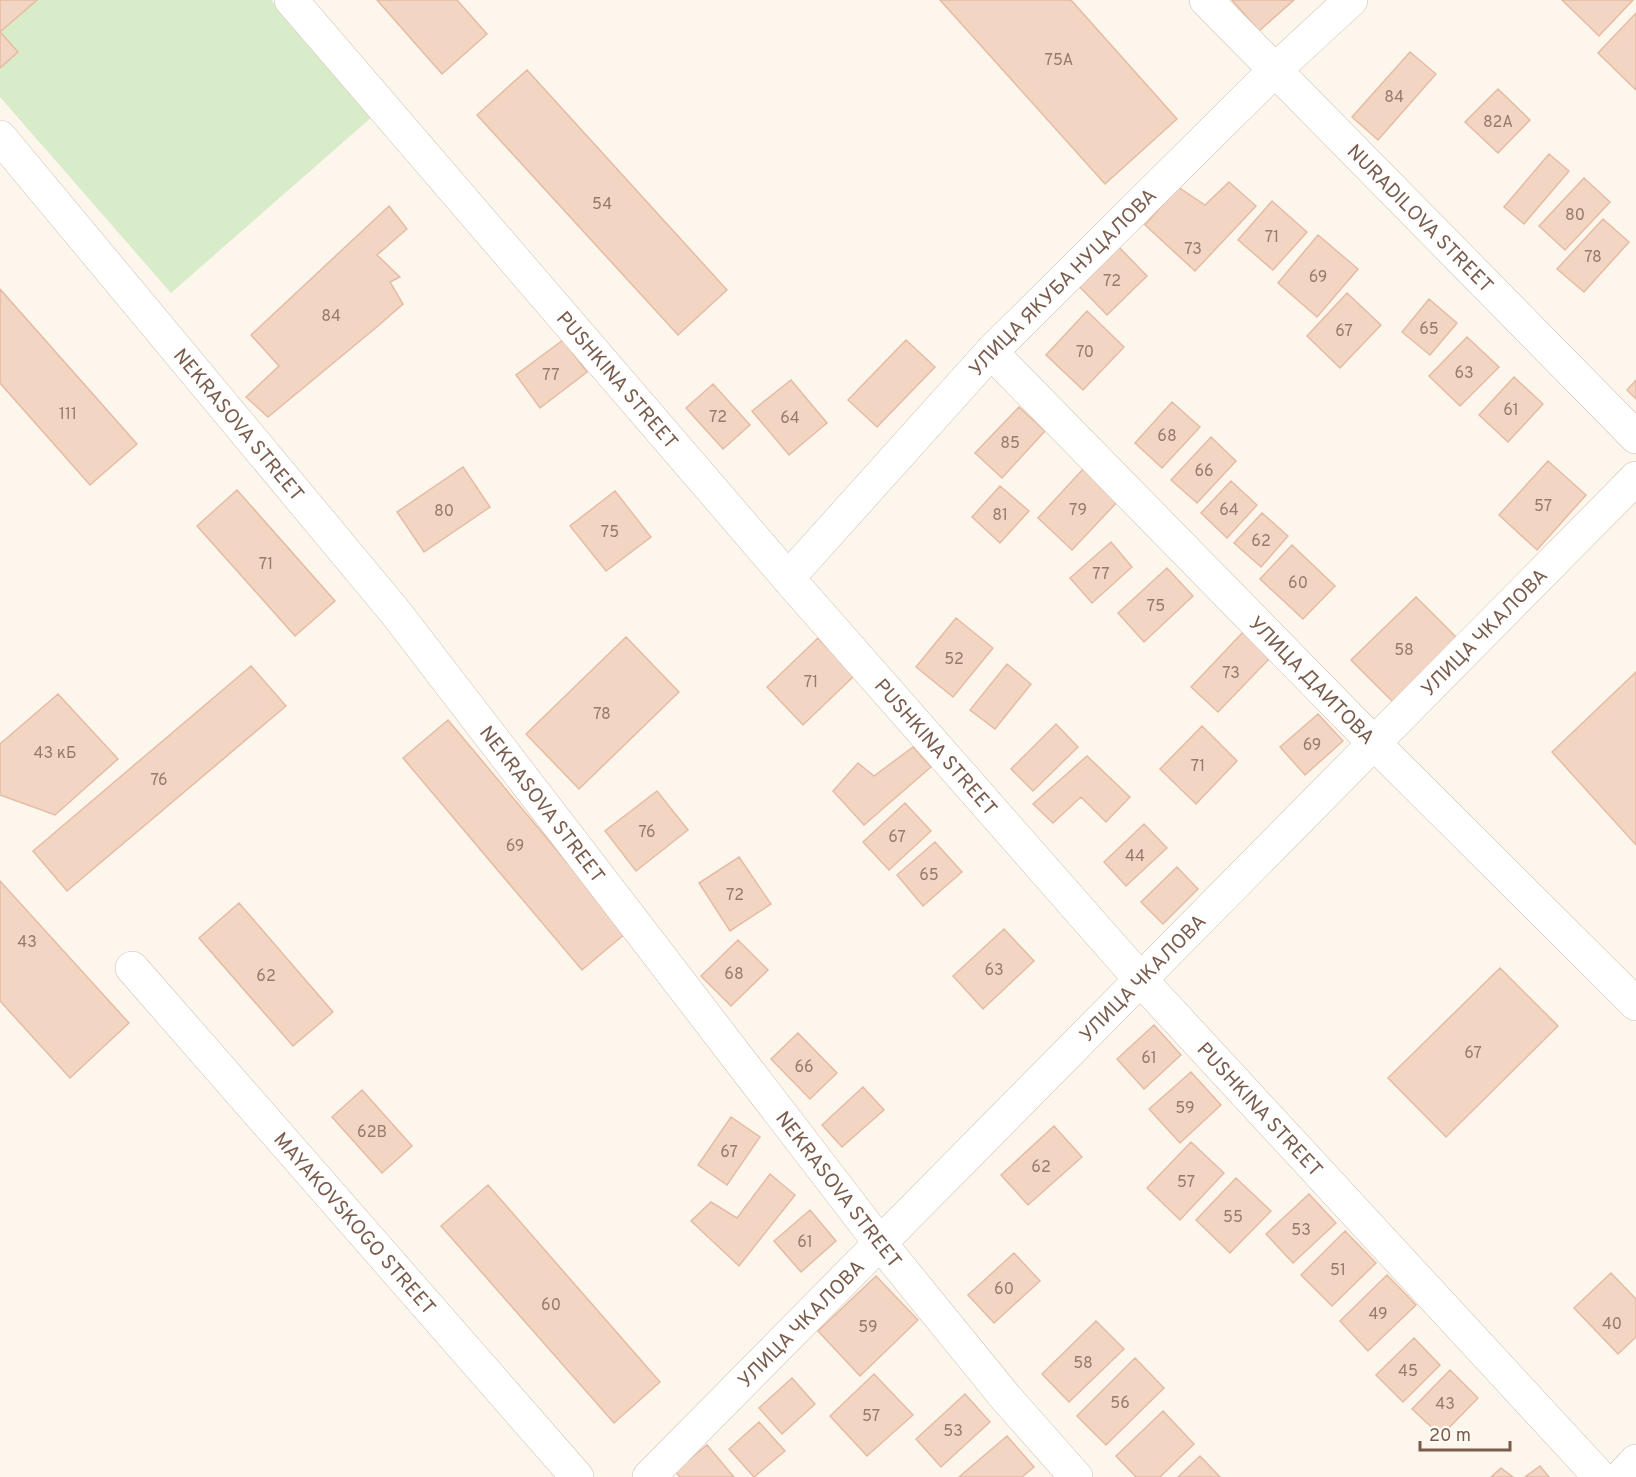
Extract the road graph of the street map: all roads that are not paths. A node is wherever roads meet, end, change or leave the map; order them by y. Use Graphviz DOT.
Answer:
graph roads {
  1 [pos="291,0"];
  2 [pos="1206,0"];
  3 [pos="1351,0"];
  4 [pos="1275,70"];
  5 [pos="0,137"];
  6 [pos="990,352"];
  7 [pos="1636,437"];
  8 [pos="1636,478"];
  9 [pos="788,578"];
  10 [pos="1374,743"];
  11 [pos="132,968"];
  12 [pos="1141,980"];
  13 [pos="1636,1004"];
  14 [pos="880,1244"];
  15 [pos="1636,1461"];
  16 [pos="577,1477"];
  17 [pos="649,1477"];
  18 [pos="1076,1477"];
  19 [pos="1600,1477"];
  20 [pos="1621,1477"];
  1 -- 9 [label="street, PUSHKINA STREET"];
  2 -- 4 [label="street, NURADILOVA STREET"];
  3 -- 4 [label="street, УЛИЦА ЯКУБА НУЦАЛОВА"];
  4 -- 6 [label="street, УЛИЦА ЯКУБА НУЦАЛОВА"];
  4 -- 7 [label="street, NURADILOVA STREET"];
  5 -- 14 [label="street, NEKRASOVA STREET"];
  6 -- 9 [label="street, УЛИЦА ЯКУБА НУЦАЛОВА"];
  6 -- 10 [label="street, УЛИЦА ДАИТОВА"];
  8 -- 10 [label="street, УЛИЦА ЧКАЛОВА"];
  9 -- 12 [label="street, PUSHKINA STREET"];
  10 -- 12 [label="street, УЛИЦА ЧКАЛОВА"];
  10 -- 13 [label="street, УЛИЦА ДАИТОВА"];
  11 -- 16 [label="street, MAYAKOVSKOGO STREET"];
  12 -- 14 [label="street, УЛИЦА ЧКАЛОВА"];
  12 -- 19 [label="street, PUSHKINA STREET"];
  14 -- 17 [label="street, УЛИЦА ЧКАЛОВА"];
  14 -- 18 [label="street, NEKRASOVA STREET"];
  15 -- 20 [label="street"];
}
